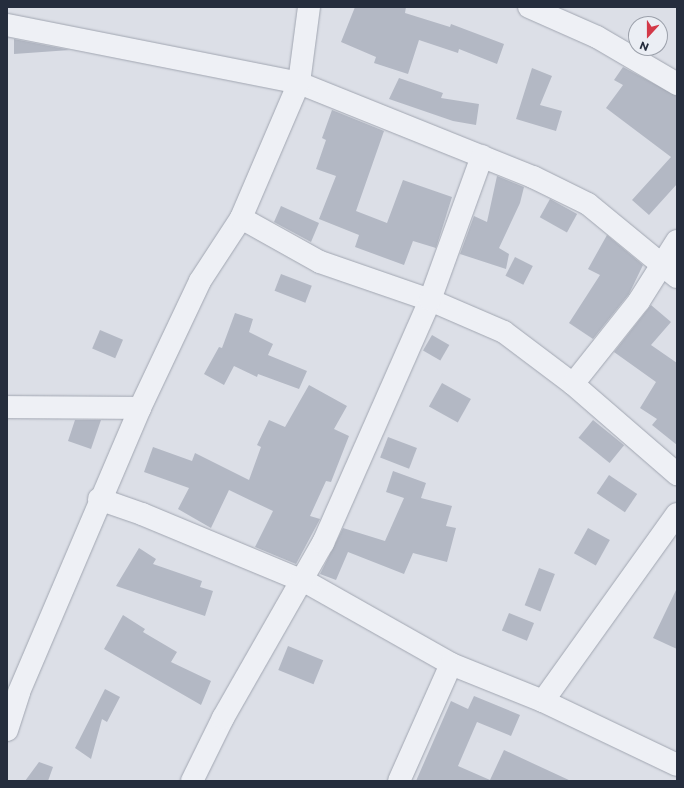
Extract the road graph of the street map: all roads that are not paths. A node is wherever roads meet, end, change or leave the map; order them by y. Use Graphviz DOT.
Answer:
graph roads {
  1 [pos="309,7"];
  2 [pos="528,7"];
  3 [pos="7,25"];
  4 [pos="299,83"];
  5 [pos="677,84"];
  6 [pos="482,156"];
  7 [pos="241,218"];
  8 [pos="677,241"];
  9 [pos="669,270"];
  10 [pos="430,300"];
  11 [pos="573,384"];
  12 [pos="7,407"];
  13 [pos="140,408"];
  14 [pos="677,474"];
  15 [pos="99,499"];
  16 [pos="677,514"];
  17 [pos="301,581"];
  18 [pos="451,664"];
  19 [pos="543,702"];
  20 [pos="7,730"];
  21 [pos="677,765"];
  22 [pos="192,781"];
  23 [pos="399,781"];
  1 -- 4 [label="street"];
  2 -- 5 [label="street"];
  3 -- 4 [label="street"];
  4 -- 6 [label="street"];
  4 -- 7 [label="street"];
  6 -- 9 [label="street"];
  6 -- 10 [label="street"];
  7 -- 10 [label="street"];
  7 -- 13 [label="street"];
  8 -- 9 [label="street"];
  9 -- 11 [label="street"];
  10 -- 11 [label="street"];
  10 -- 17 [label="street"];
  11 -- 14 [label="street"];
  12 -- 13 [label="street"];
  13 -- 15 [label="street"];
  15 -- 17 [label="street"];
  15 -- 20 [label="street"];
  16 -- 19 [label="street"];
  17 -- 18 [label="street"];
  17 -- 22 [label="street"];
  18 -- 19 [label="street"];
  18 -- 23 [label="street"];
  19 -- 21 [label="street"];
}
